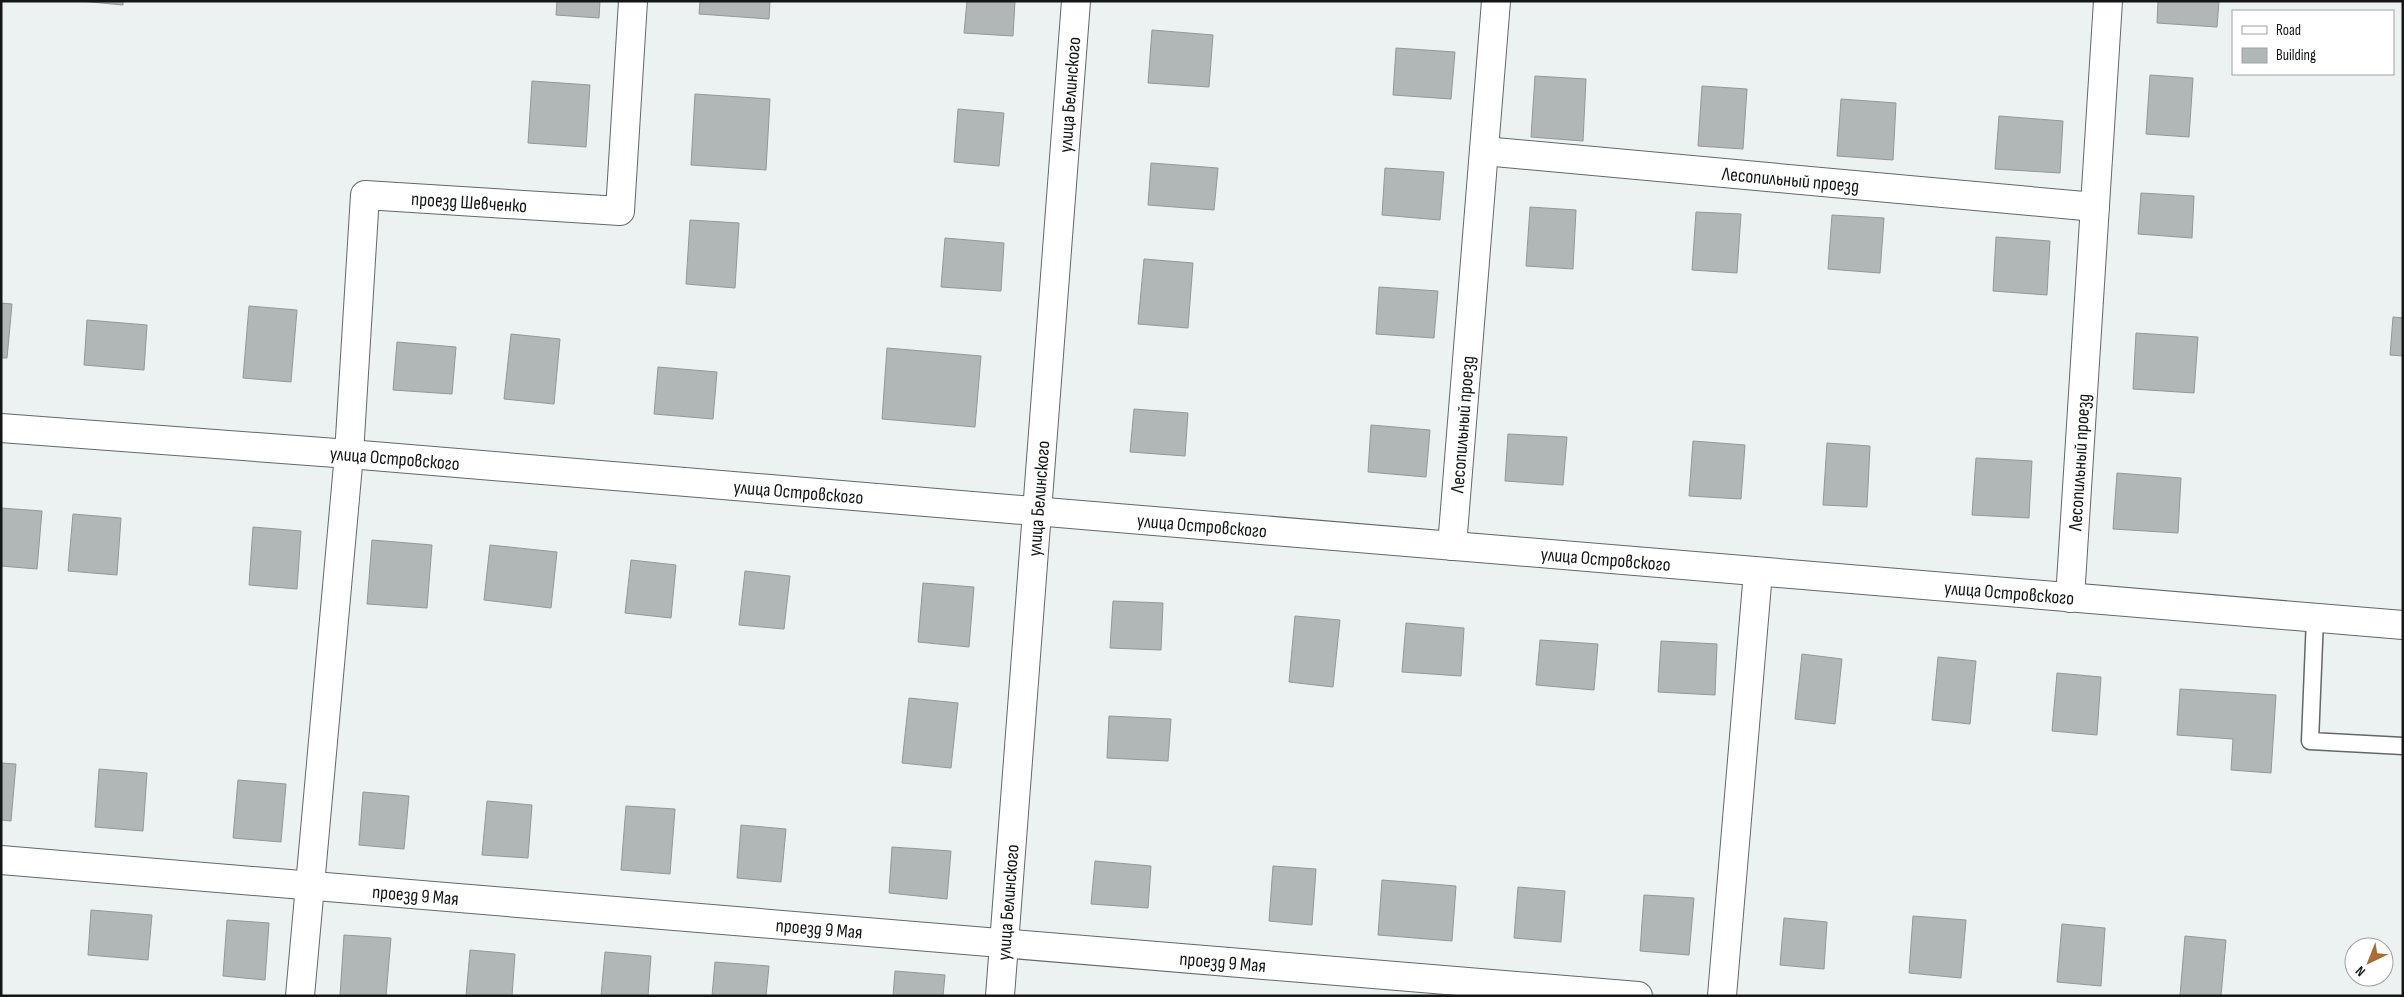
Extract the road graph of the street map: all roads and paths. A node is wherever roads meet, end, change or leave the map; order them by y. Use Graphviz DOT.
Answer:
graph roads {
  1 [pos="633,1"];
  2 [pos="1076,1"];
  3 [pos="1496,1"];
  4 [pos="2108,1"];
  5 [pos="1484,151"];
  6 [pos="2095,206"];
  7 [pos="1,428"];
  8 [pos="349,454"];
  9 [pos="1038,512"];
  10 [pos="1452,546"];
  11 [pos="1758,572"];
  12 [pos="2070,598"];
  13 [pos="2315,618"];
  14 [pos="2403,625"];
  15 [pos="2403,746"];
  16 [pos="1,860"];
  17 [pos="309,886"];
  18 [pos="1004,943"];
  19 [pos="300,996"];
  20 [pos="1000,996"];
  21 [pos="1638,996"];
  22 [pos="1722,996"];
  1 -- 8 [label="street, проезд Шевченко"];
  2 -- 9 [label="street, улица Белинского"];
  3 -- 5 [label="street, Лесопильный проезд"];
  4 -- 6 [label="street, Лесопильный проезд"];
  5 -- 6 [label="street, Лесопильный проезд"];
  5 -- 10 [label="street, Лесопильный проезд"];
  6 -- 12 [label="street, Лесопильный проезд"];
  7 -- 8 [label="street, улица Островского"];
  8 -- 9 [label="street, улица Островского"];
  8 -- 17 [label="street"];
  9 -- 10 [label="street, улица Островского"];
  9 -- 18 [label="street, улица Белинского"];
  10 -- 11 [label="street, улица Островского"];
  11 -- 12 [label="street, улица Островского"];
  11 -- 22 [label="street"];
  12 -- 13 [label="street, улица Островского"];
  13 -- 14 [label="street, улица Островского"];
  13 -- 15 [label="lane"];
  16 -- 17 [label="street, проезд 9 Мая"];
  17 -- 18 [label="street, проезд 9 Мая"];
  17 -- 19 [label="street"];
  18 -- 20 [label="street, улица Белинского"];
  18 -- 21 [label="street, проезд 9 Мая"];
}
